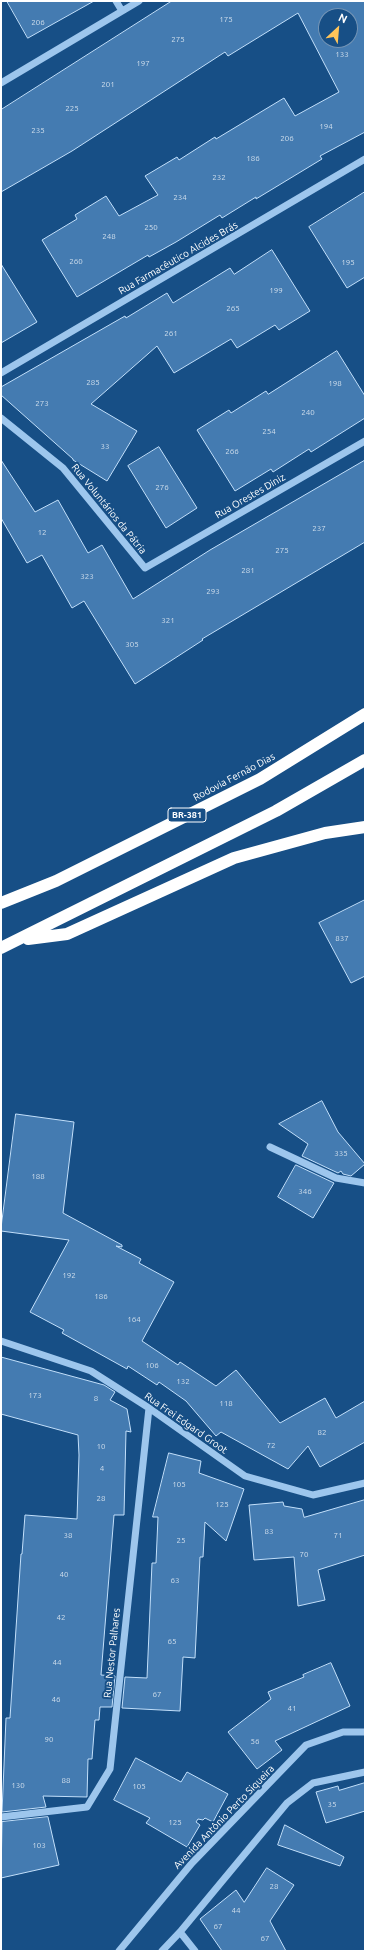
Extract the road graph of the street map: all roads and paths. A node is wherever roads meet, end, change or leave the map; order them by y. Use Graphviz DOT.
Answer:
graph roads {
  1 [pos="116,1"];
  2 [pos="139,1"];
  3 [pos="122,11"];
  4 [pos="1,83"];
  5 [pos="365,159"];
  6 [pos="1,373"];
  7 [pos="1,418"];
  8 [pos="365,441"];
  9 [pos="145,568"];
  10 [pos="365,714"];
  11 [pos="365,760"];
  12 [pos="365,827"];
  13 [pos="1,903"];
  14 [pos="19,940"];
  15 [pos="1,948"];
  16 [pos="270,1147"];
  17 [pos="365,1183"];
  18 [pos="1,1341"];
  19 [pos="149,1408"];
  20 [pos="365,1483"];
  21 [pos="365,1732"];
  22 [pos="365,1772"];
  23 [pos="1,1817"];
  24 [pos="180,1932"];
  25 [pos="119,1951"];
  26 [pos="162,1951"];
  27 [pos="195,1951"];
  1 -- 3 [label="street"];
  2 -- 3 [label="street"];
  3 -- 4 [label="street"];
  5 -- 6 [label="street, Rua Farmacêutico Alcides Brás"];
  7 -- 9 [label="street, Rua Voluntários da Pátria"];
  8 -- 9 [label="street, Rua Orestes Diniz"];
  10 -- 13 [label="highway, Rodovia Fernão Dias / BR-381"];
  11 -- 14 [label="highway"];
  12 -- 14 [label="highway"];
  14 -- 15 [label="highway"];
  16 -- 17 [label="street"];
  18 -- 19 [label="street, Rua Frei Edgard Groot"];
  19 -- 20 [label="street, Rua Frei Edgard Groot"];
  19 -- 23 [label="street, Rua Nestor Palhares"];
  21 -- 25 [label="street, Avenida Antônio Perto Siqueira"];
  22 -- 24 [label="street"];
  24 -- 26 [label="street"];
  24 -- 27 [label="street"];
}
